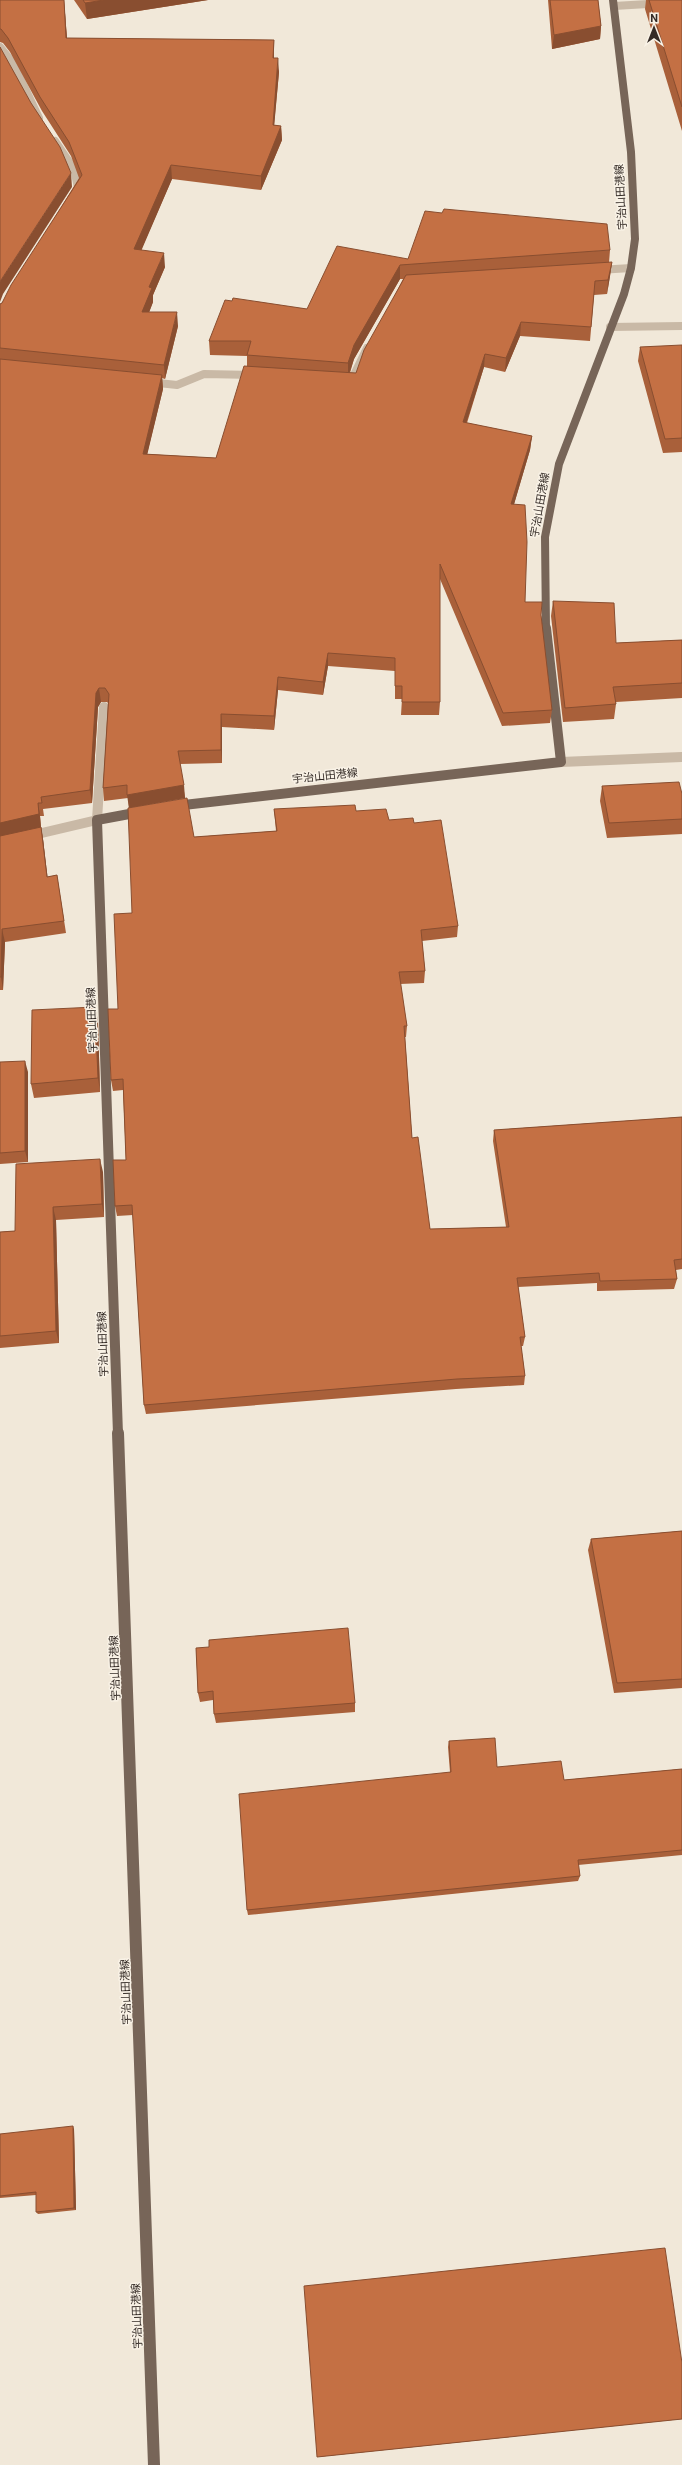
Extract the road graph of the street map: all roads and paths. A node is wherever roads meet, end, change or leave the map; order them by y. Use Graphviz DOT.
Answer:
graph roads {
  1 [pos="682,2"];
  2 [pos="613,3"];
  3 [pos="0,47"];
  4 [pos="70,201"];
  5 [pos="631,268"];
  6 [pos="592,271"];
  7 [pos="682,326"];
  8 [pos="610,327"];
  9 [pos="370,343"];
  10 [pos="264,376"];
  11 [pos="138,381"];
  12 [pos="344,382"];
  13 [pos="104,706"];
  14 [pos="682,757"];
  15 [pos="561,762"];
  16 [pos="163,808"];
  17 [pos="149,811"];
  18 [pos="97,820"];
  19 [pos="22,838"];
  20 [pos="154,2465"];
  1 -- 2 [label="street"];
  2 -- 5 [label="main road, 宇治山田港線"];
  3 -- 4 [label="street"];
  5 -- 6 [label="street"];
  5 -- 8 [label="main road, 宇治山田港線"];
  7 -- 8 [label="street"];
  8 -- 15 [label="main road, 宇治山田港線"];
  9 -- 12 [label="street"];
  10 -- 11 [label="street"];
  13 -- 18 [label="street"];
  14 -- 15 [label="street"];
  15 -- 16 [label="main road, 宇治山田港線"];
  17 -- 18 [label="main road"];
  18 -- 19 [label="street"];
  18 -- 20 [label="main road, 宇治山田港線"];
}
